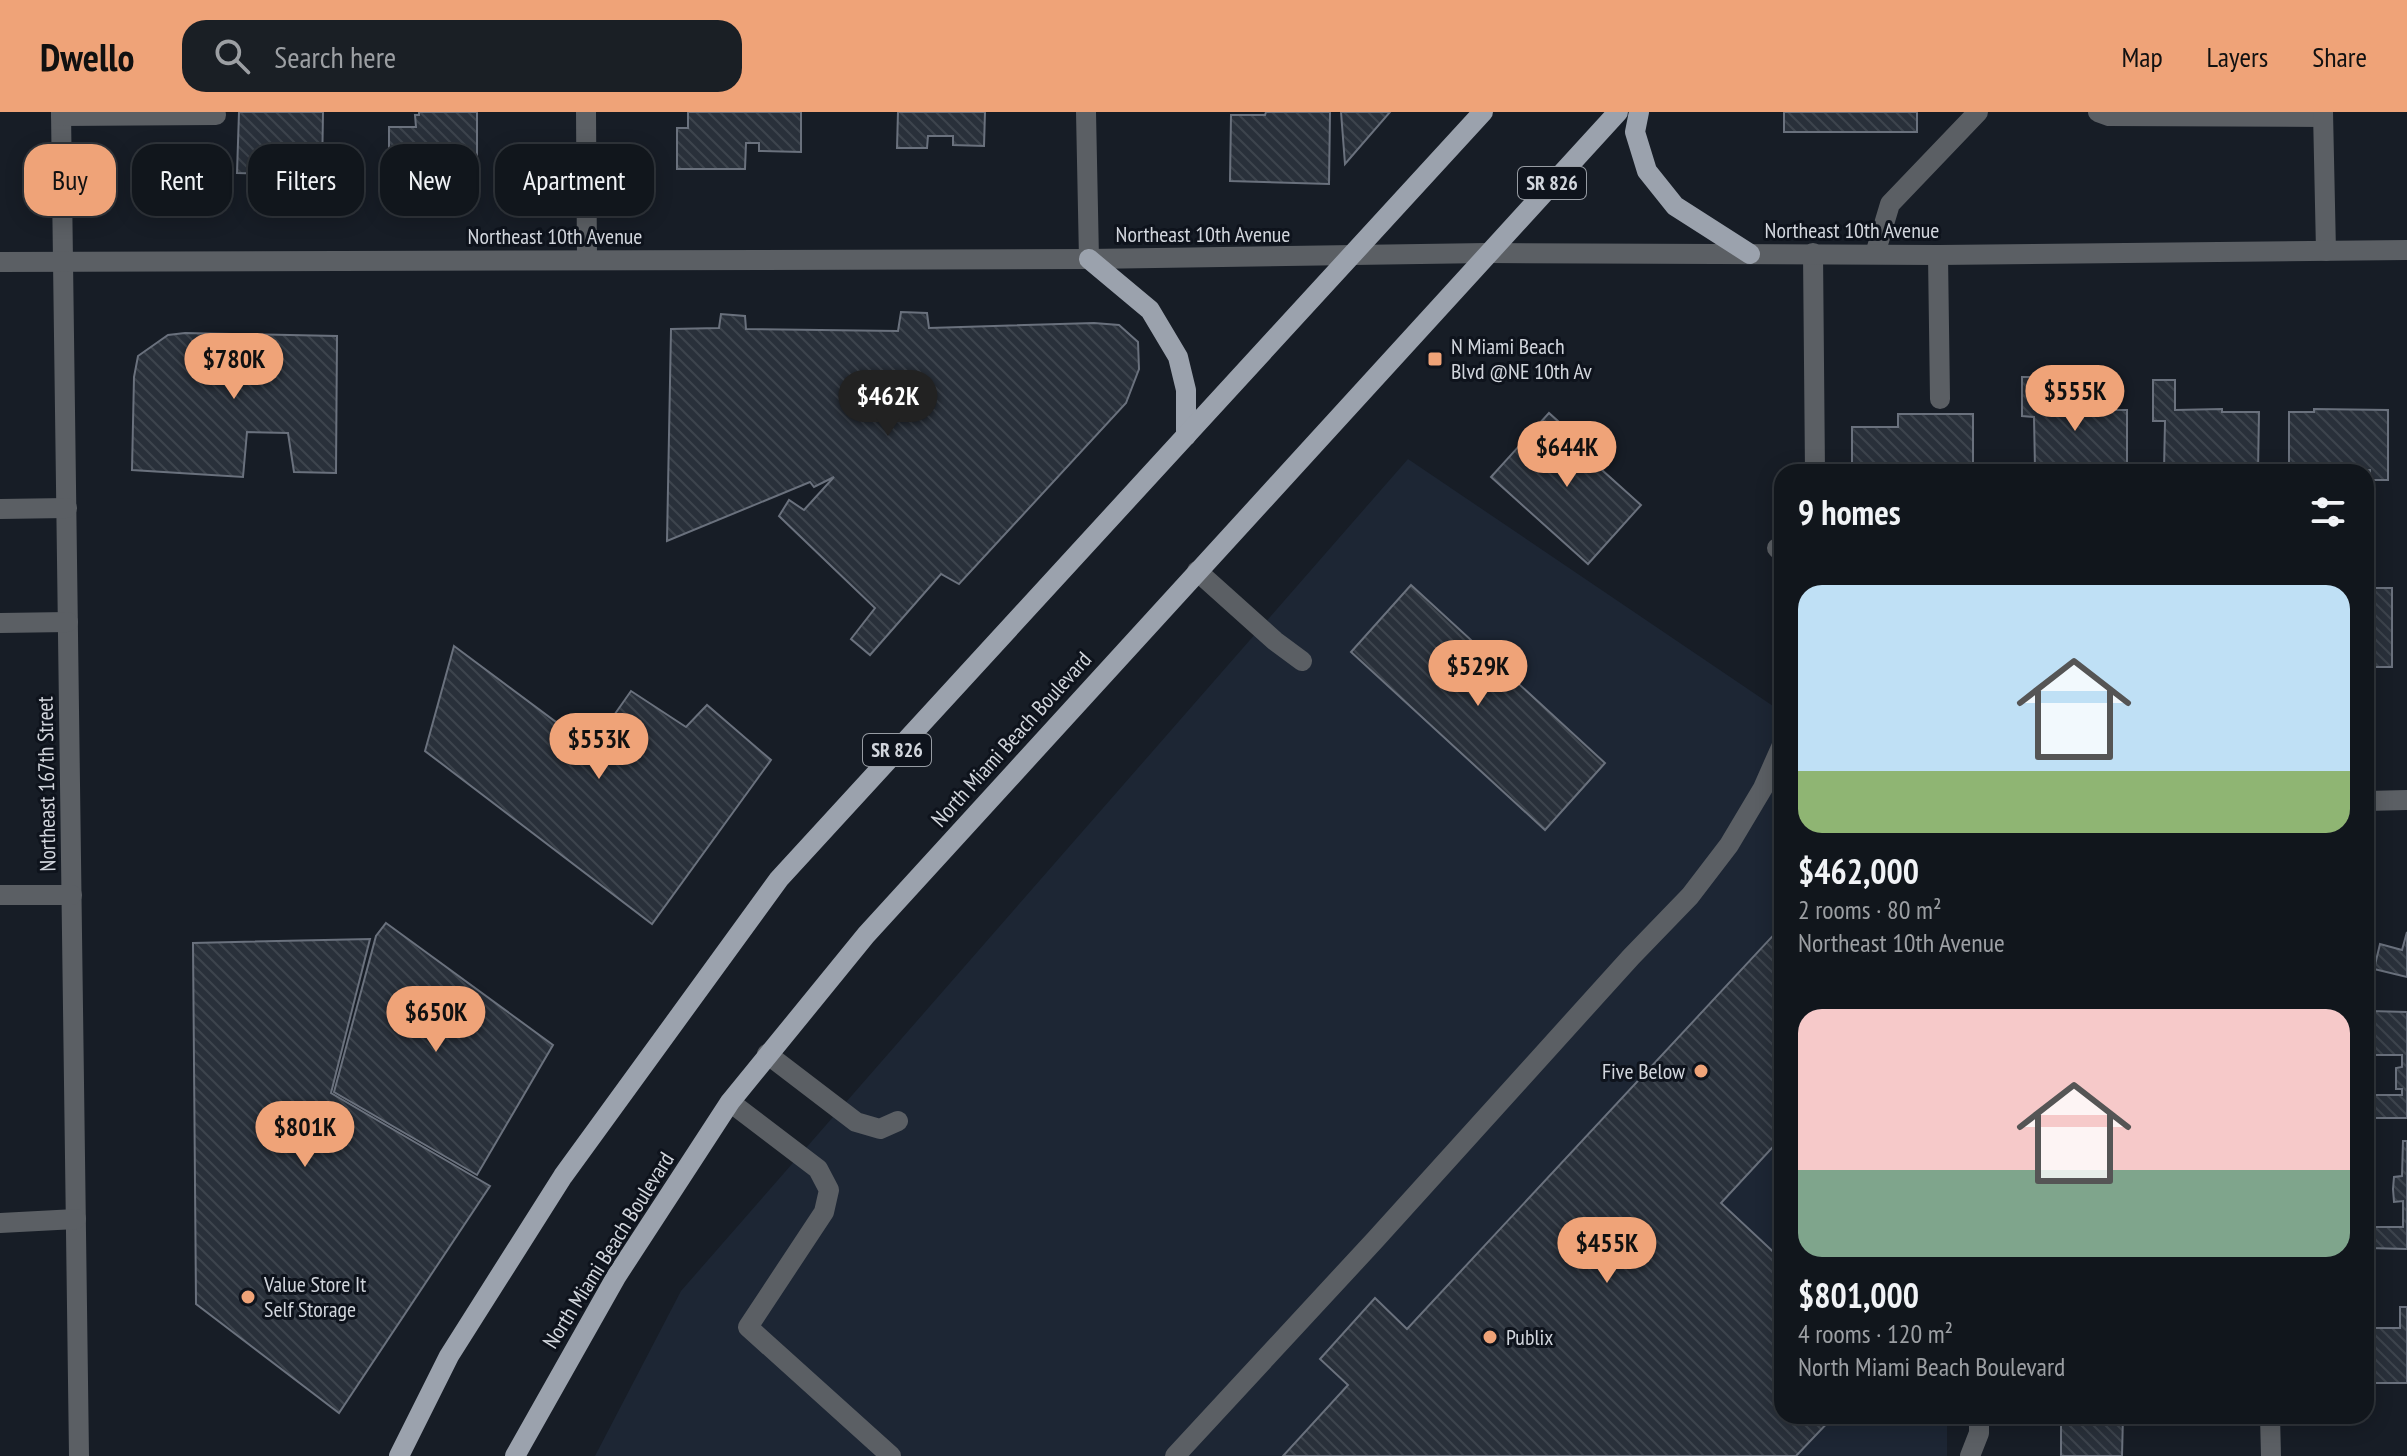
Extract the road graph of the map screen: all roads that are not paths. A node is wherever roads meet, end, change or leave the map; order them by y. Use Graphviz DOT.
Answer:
graph roads {
  1 [pos="586,112"];
  2 [pos="1086,112"];
  3 [pos="1483,112"];
  4 [pos="1618,112"];
  5 [pos="1639,112"];
  6 [pos="1978,112"];
  7 [pos="2098,112"];
  8 [pos="61,114"];
  9 [pos="2323,114"];
  10 [pos="216,115"];
  11 [pos="2407,250"];
  12 [pos="2326,251"];
  13 [pos="1487,253"];
  14 [pos="1813,253"];
  15 [pos="1750,254"];
  16 [pos="1875,254"];
  17 [pos="1938,255"];
  18 [pos="1351,256"];
  19 [pos="1089,259"];
  20 [pos="587,260"];
  21 [pos="0,262"];
  22 [pos="64,262"];
  23 [pos="1940,399"];
  24 [pos="1186,436"];
  25 [pos="1815,464"];
  26 [pos="67,508"];
  27 [pos="0,509"];
  28 [pos="1197,571"];
  29 [pos="68,622"];
  30 [pos="0,623"];
  31 [pos="1302,661"];
  32 [pos="1774,763"];
  33 [pos="2407,800"];
  34 [pos="2374,801"];
  35 [pos="0,895"];
  36 [pos="72,895"];
  37 [pos="767,1054"];
  38 [pos="730,1102"];
  39 [pos="898,1121"];
  40 [pos="76,1219"];
  41 [pos="0,1223"];
  42 [pos="1979,1424"];
  43 [pos="2270,1424"];
  44 [pos="79,1456"];
  45 [pos="399,1456"];
  46 [pos="515,1456"];
  47 [pos="891,1456"];
  48 [pos="1175,1456"];
  49 [pos="1970,1456"];
  50 [pos="2271,1456"];
  1 -- 20 [label="street"];
  2 -- 19 [label="street"];
  3 -- 18 [label="main road, SR 826"];
  4 -- 13 [label="main road, North Miami Beach Boulevard / SR 826"];
  5 -- 15 [label="main road"];
  6 -- 16 [label="street"];
  7 -- 9 [label="street"];
  8 -- 10 [label="street"];
  8 -- 22 [label="street, Northeast 167th Street"];
  9 -- 12 [label="street"];
  11 -- 12 [label="street, Northeast 10th Avenue"];
  12 -- 17 [label="street, Northeast 10th Avenue"];
  13 -- 15 [label="street, Northeast 10th Avenue"];
  13 -- 18 [label="street, Northeast 10th Avenue"];
  13 -- 28 [label="main road, North Miami Beach Boulevard / SR 826"];
  14 -- 15 [label="street, Northeast 10th Avenue"];
  14 -- 16 [label="street, Northeast 10th Avenue"];
  14 -- 25 [label="street"];
  16 -- 17 [label="street, Northeast 10th Avenue"];
  17 -- 23 [label="street"];
  18 -- 19 [label="street, Northeast 10th Avenue"];
  18 -- 24 [label="main road, SR 826"];
  19 -- 20 [label="street, Northeast 10th Avenue"];
  19 -- 24 [label="main road"];
  20 -- 22 [label="street, Northeast 10th Avenue"];
  21 -- 22 [label="street, Northeast 10th Avenue"];
  22 -- 26 [label="street, Northeast 167th Street"];
  24 -- 45 [label="main road, SR 826"];
  26 -- 27 [label="street"];
  26 -- 29 [label="street, Northeast 167th Street"];
  28 -- 31 [label="street"];
  28 -- 37 [label="main road, North Miami Beach Boulevard / SR 826"];
  29 -- 30 [label="street"];
  29 -- 36 [label="street, Northeast 167th Street"];
  32 -- 48 [label="street"];
  33 -- 34 [label="street"];
  35 -- 36 [label="street"];
  36 -- 40 [label="street, Northeast 167th Street"];
  37 -- 38 [label="main road, North Miami Beach Boulevard / SR 826"];
  37 -- 39 [label="street"];
  38 -- 46 [label="main road, North Miami Beach Boulevard / SR 826"];
  38 -- 47 [label="street"];
  40 -- 41 [label="street"];
  40 -- 44 [label="street, Northeast 167th Street"];
  42 -- 49 [label="street"];
  43 -- 50 [label="street"];
}
